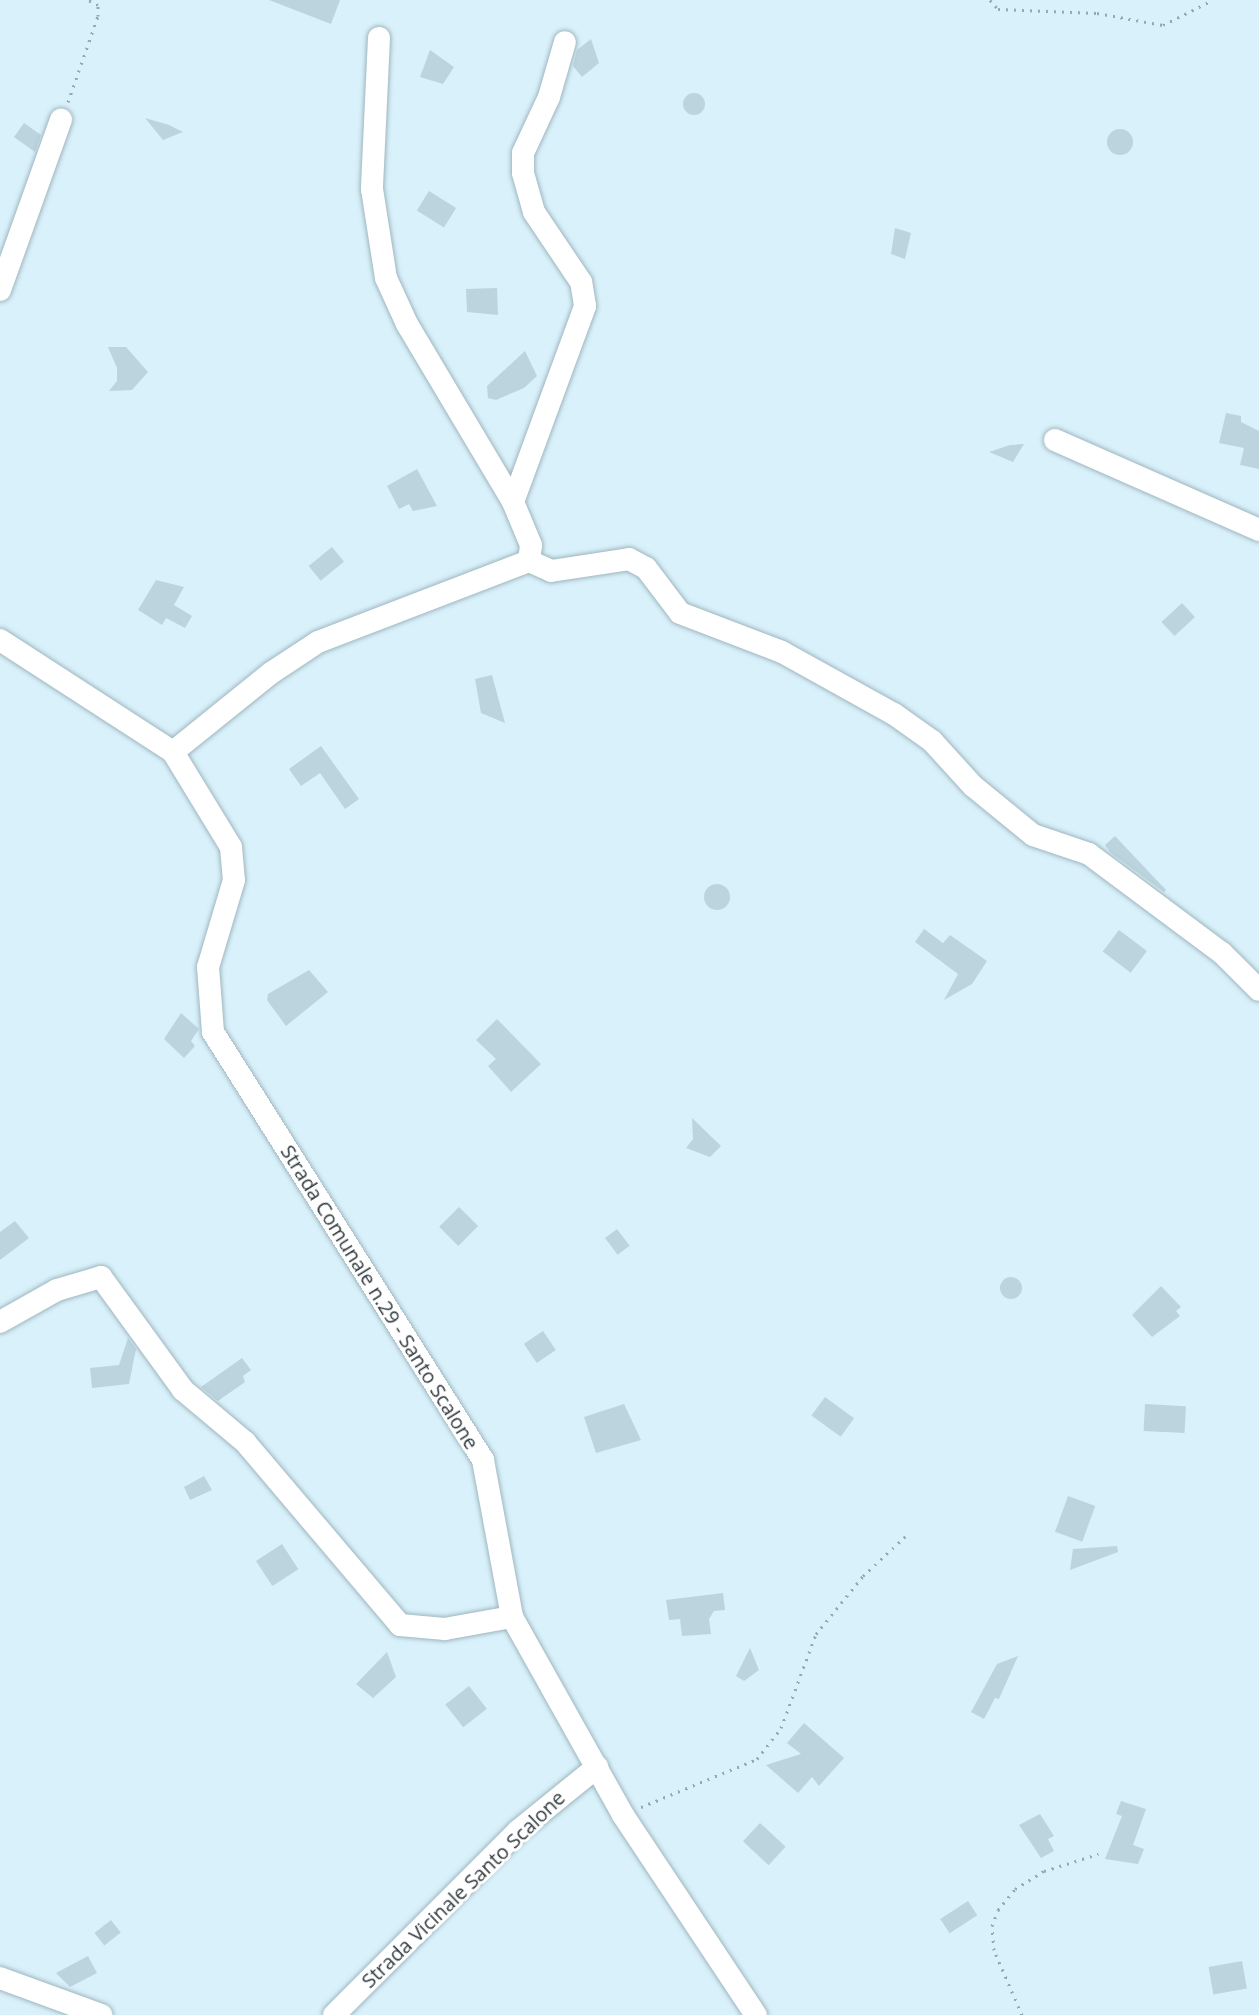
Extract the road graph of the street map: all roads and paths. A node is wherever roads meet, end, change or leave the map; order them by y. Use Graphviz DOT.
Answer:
graph roads {
  1 [pos="88,0"];
  2 [pos="990,0"];
  3 [pos="1213,0"];
  4 [pos="379,38"];
  5 [pos="565,42"];
  6 [pos="61,120"];
  7 [pos="0,290"];
  8 [pos="1055,440"];
  9 [pos="513,502"];
  10 [pos="1259,530"];
  11 [pos="529,561"];
  12 [pos="0,640"];
  13 [pos="173,752"];
  14 [pos="1259,990"];
  15 [pos="0,1322"];
  16 [pos="909,1533"];
  17 [pos="512,1617"];
  18 [pos="597,1767"];
  19 [pos="623,1815"];
  20 [pos="1098,1854"];
  21 [pos="0,1978"];
  22 [pos="101,2015"];
  23 [pos="334,2015"];
  24 [pos="756,2015"];
  25 [pos="1022,2015"];
  1 -- 6 [label="path"];
  2 -- 3 [label="path"];
  4 -- 9 [label="street"];
  5 -- 9 [label="street"];
  6 -- 7 [label="street"];
  8 -- 10 [label="street"];
  9 -- 11 [label="street"];
  11 -- 13 [label="street"];
  11 -- 14 [label="street"];
  12 -- 13 [label="street, Strada Comunale n.29 - Santo Scalone"];
  13 -- 17 [label="street, Strada Comunale n.29 - Santo Scalone"];
  15 -- 17 [label="street"];
  16 -- 19 [label="path"];
  17 -- 18 [label="street, Strada Comunale n.29 - Santo Scalone"];
  18 -- 19 [label="street, Strada Comunale n.29 - Santo Scalone"];
  18 -- 23 [label="street, Strada Vicinale Santo Scalone"];
  19 -- 24 [label="street, Strada Comunale n.29 - Santo Scalone"];
  20 -- 25 [label="path"];
  21 -- 22 [label="street"];
}
